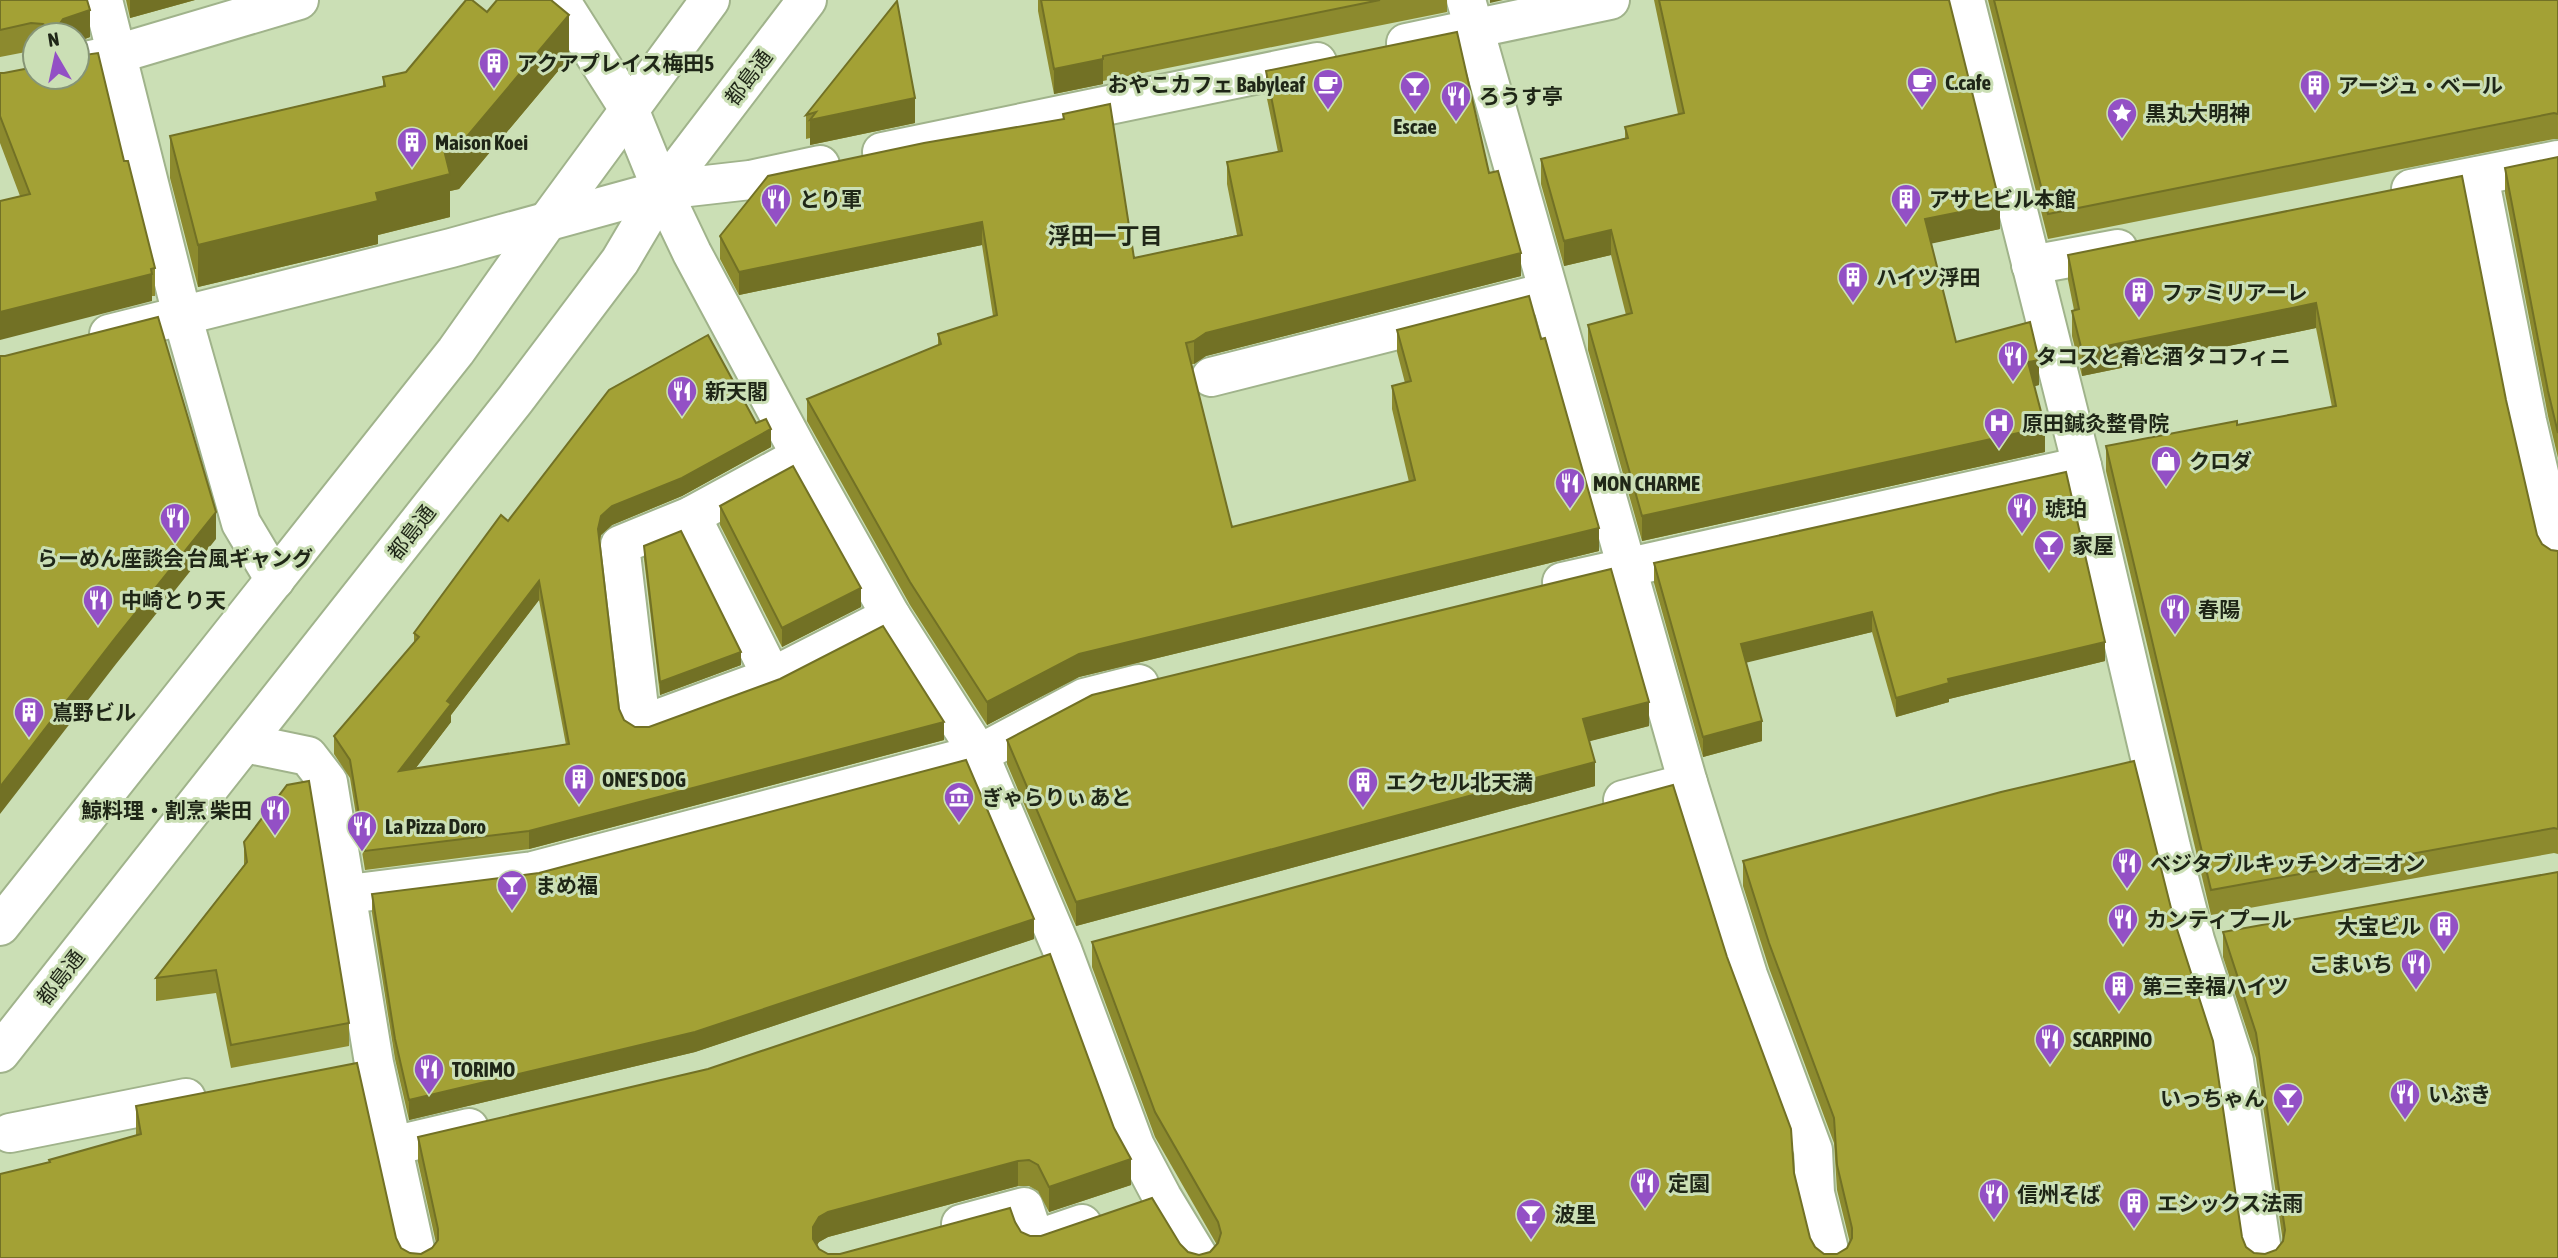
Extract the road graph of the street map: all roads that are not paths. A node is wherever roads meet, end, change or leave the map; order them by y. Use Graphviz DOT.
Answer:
graph roads {
  1 [pos="103,0"];
  2 [pos="299,0"];
  3 [pos="560,0"];
  4 [pos="710,0"];
  5 [pos="807,0"];
  6 [pos="1610,0"];
  7 [pos="1965,0"];
  8 [pos="1469,15"];
  9 [pos="117,54"];
  10 [pos="91,60"];
  11 [pos="629,109"];
  12 [pos="2558,160"];
  13 [pos="2479,176"];
  14 [pos="662,190"];
  15 [pos="2371,197"];
  16 [pos="547,222"];
  17 [pos="2156,241"];
  18 [pos="2031,265"];
  19 [pos="1547,292"];
  20 [pos="182,315"];
  21 [pos="78,342"];
  22 [pos="1211,377"];
  23 [pos="801,456"];
  24 [pos="2082,466"];
  25 [pos="691,516"];
  26 [pos="2558,555"];
  27 [pos="1625,567"];
  28 [pos="275,580"];
  29 [pos="1531,590"];
  30 [pos="891,616"];
  31 [pos="1178,675"];
  32 [pos="772,677"];
  33 [pos="246,743"];
  34 [pos="979,754"];
  35 [pos="1688,783"];
  36 [pos="1595,808"];
  37 [pos="348,894"];
  38 [pos="0,926"];
  39 [pos="1076,948"];
  40 [pos="1024,965"];
  41 [pos="0,1053"];
  42 [pos="223,1091"];
  43 [pos="500,1121"];
  44 [pos="10,1133"];
  45 [pos="392,1146"];
  46 [pos="1162,1197"];
  47 [pos="922,1234"];
  48 [pos="417,1258"];
  49 [pos="1199,1258"];
  50 [pos="1831,1258"];
  51 [pos="2263,1258"];
  1 -- 9 [label="street"];
  2 -- 9 [label="street"];
  3 -- 11 [label="street"];
  4 -- 11 [label="street"];
  5 -- 14 [label="street, 都島通"];
  6 -- 8 [label="street"];
  7 -- 18 [label="street"];
  8 -- 14 [label="street"];
  8 -- 19 [label="street"];
  9 -- 10 [label="street"];
  9 -- 20 [label="street"];
  11 -- 14 [label="street"];
  11 -- 16 [label="street"];
  12 -- 13 [label="street"];
  13 -- 15 [label="street"];
  13 -- 26 [label="street"];
  14 -- 16 [label="street"];
  14 -- 23 [label="street"];
  14 -- 33 [label="street, 都島通"];
  16 -- 20 [label="street"];
  16 -- 28 [label="street"];
  17 -- 18 [label="street"];
  18 -- 24 [label="street"];
  19 -- 22 [label="street"];
  19 -- 27 [label="street"];
  20 -- 21 [label="street"];
  20 -- 28 [label="street"];
  23 -- 25 [label="street"];
  23 -- 30 [label="street"];
  24 -- 27 [label="street"];
  24 -- 51 [label="street"];
  25 -- 32 [label="street"];
  25 -- 32 [label="street"];
  27 -- 29 [label="street"];
  27 -- 35 [label="street"];
  28 -- 38 [label="street"];
  30 -- 32 [label="street"];
  30 -- 34 [label="street"];
  31 -- 34 [label="street"];
  33 -- 37 [label="street"];
  33 -- 41 [label="street, 都島通"];
  34 -- 37 [label="street"];
  34 -- 39 [label="street"];
  35 -- 36 [label="street"];
  35 -- 50 [label="street"];
  37 -- 45 [label="street"];
  39 -- 40 [label="street"];
  39 -- 46 [label="street"];
  42 -- 44 [label="street"];
  43 -- 45 [label="street"];
  45 -- 48 [label="street"];
  46 -- 47 [label="street"];
  46 -- 49 [label="street"];
}
